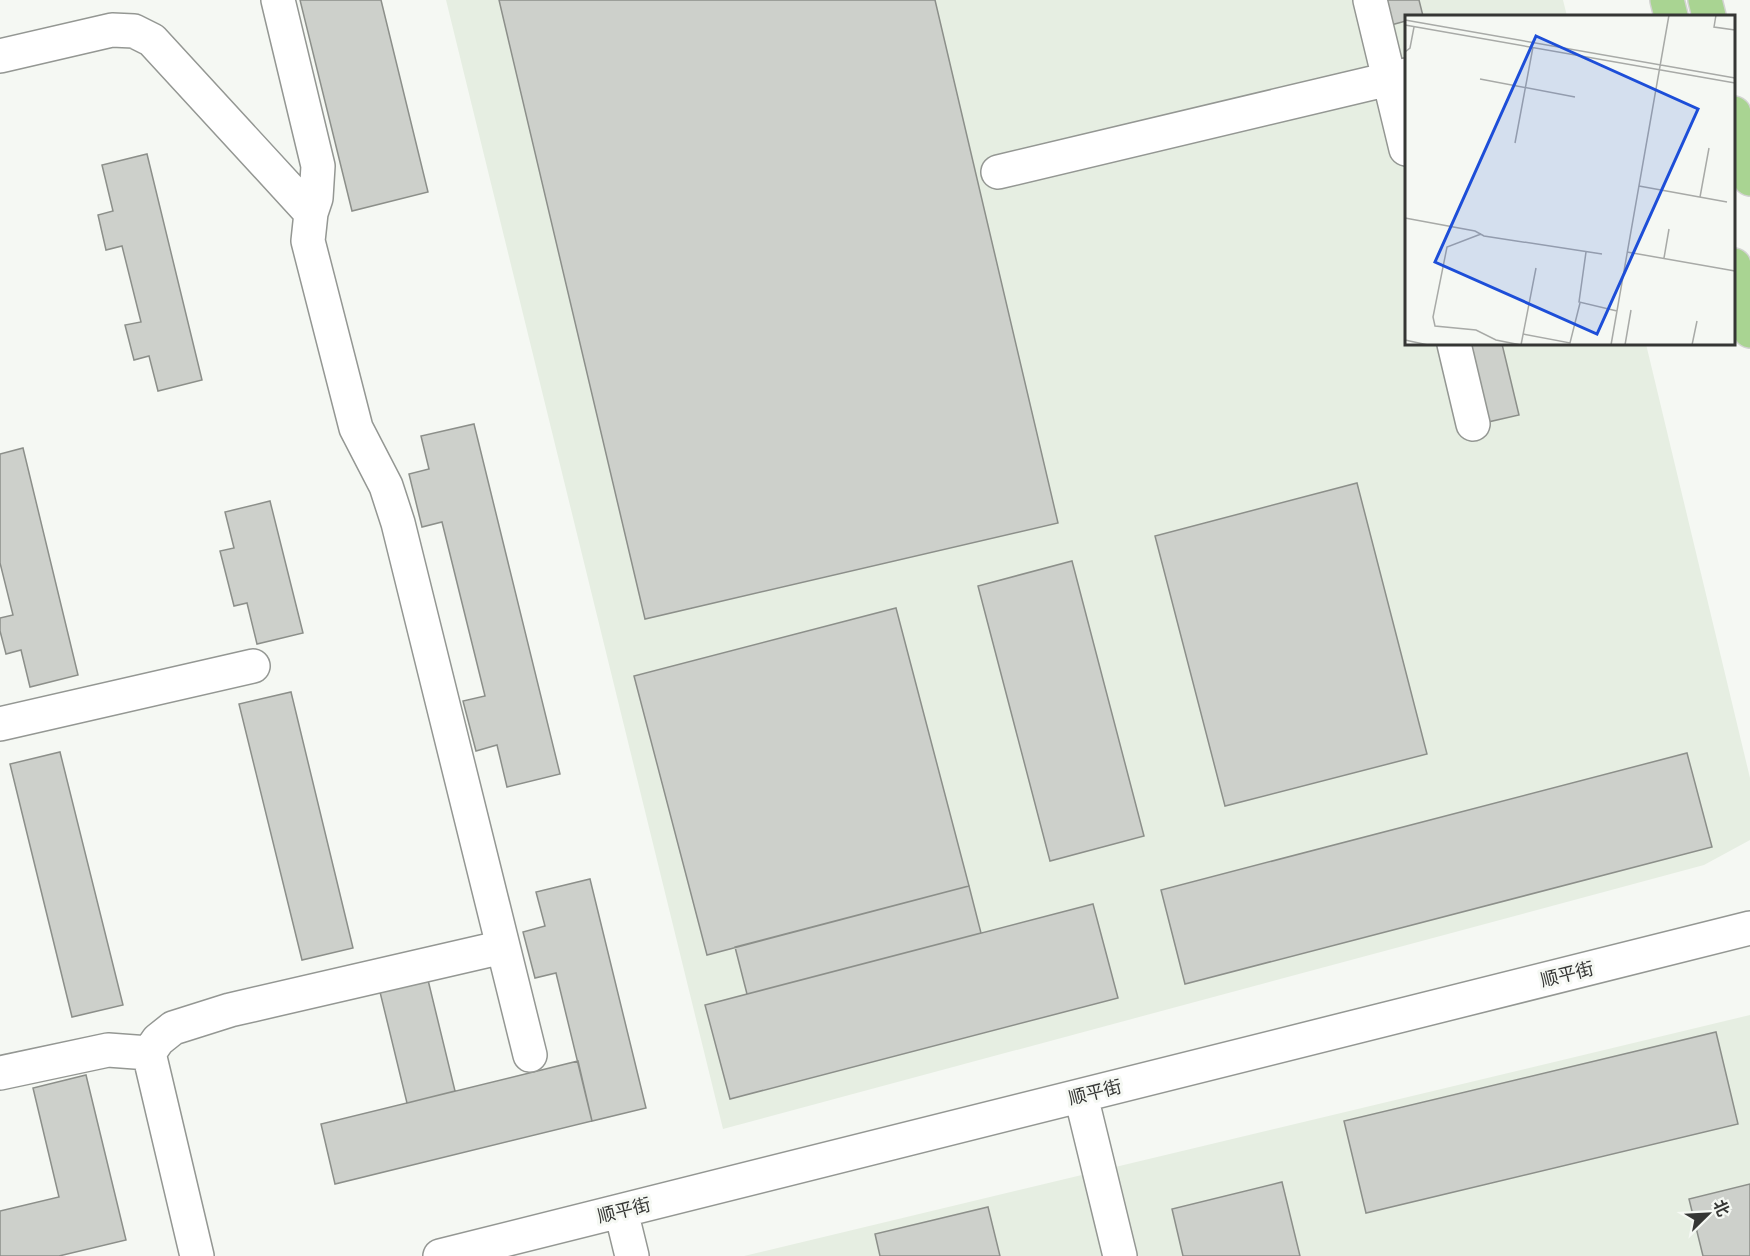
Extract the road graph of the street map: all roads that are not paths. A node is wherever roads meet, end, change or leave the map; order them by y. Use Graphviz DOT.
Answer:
graph roads {
  1 [pos="278,0"];
  2 [pos="1370,0"];
  3 [pos="1705,0"];
  4 [pos="1709,15"];
  5 [pos="0,56"];
  6 [pos="1398,77"];
  7 [pos="1735,117"];
  8 [pos="1405,133"];
  9 [pos="998,171"];
  10 [pos="1750,179"];
  11 [pos="310,213"];
  12 [pos="1735,269"];
  13 [pos="1750,331"];
  14 [pos="1454,345"];
  15 [pos="1473,424"];
  16 [pos="253,666"];
  17 [pos="0,724"];
  18 [pos="1750,928"];
  19 [pos="503,947"];
  20 [pos="149,1053"];
  21 [pos="530,1055"];
  22 [pos="0,1073"];
  23 [pos="1081,1096"];
  24 [pos="621,1211"];
  25 [pos="197,1256"];
  26 [pos="440,1256"];
  27 [pos="632,1256"];
  28 [pos="1120,1256"];
  1 -- 11 [label="street"];
  2 -- 6 [label="street"];
  3 -- 4 [label="main road"];
  5 -- 11 [label="street"];
  6 -- 8 [label="street"];
  6 -- 9 [label="street"];
  7 -- 10 [label="main road"];
  11 -- 19 [label="street"];
  12 -- 13 [label="main road"];
  14 -- 15 [label="street"];
  16 -- 17 [label="street"];
  18 -- 23 [label="street, 顺平街"];
  19 -- 20 [label="street"];
  19 -- 21 [label="street"];
  20 -- 22 [label="street"];
  20 -- 25 [label="street"];
  23 -- 24 [label="street, 顺平街"];
  23 -- 28 [label="street"];
  24 -- 26 [label="street, 顺平街"];
  24 -- 27 [label="street"];
}
